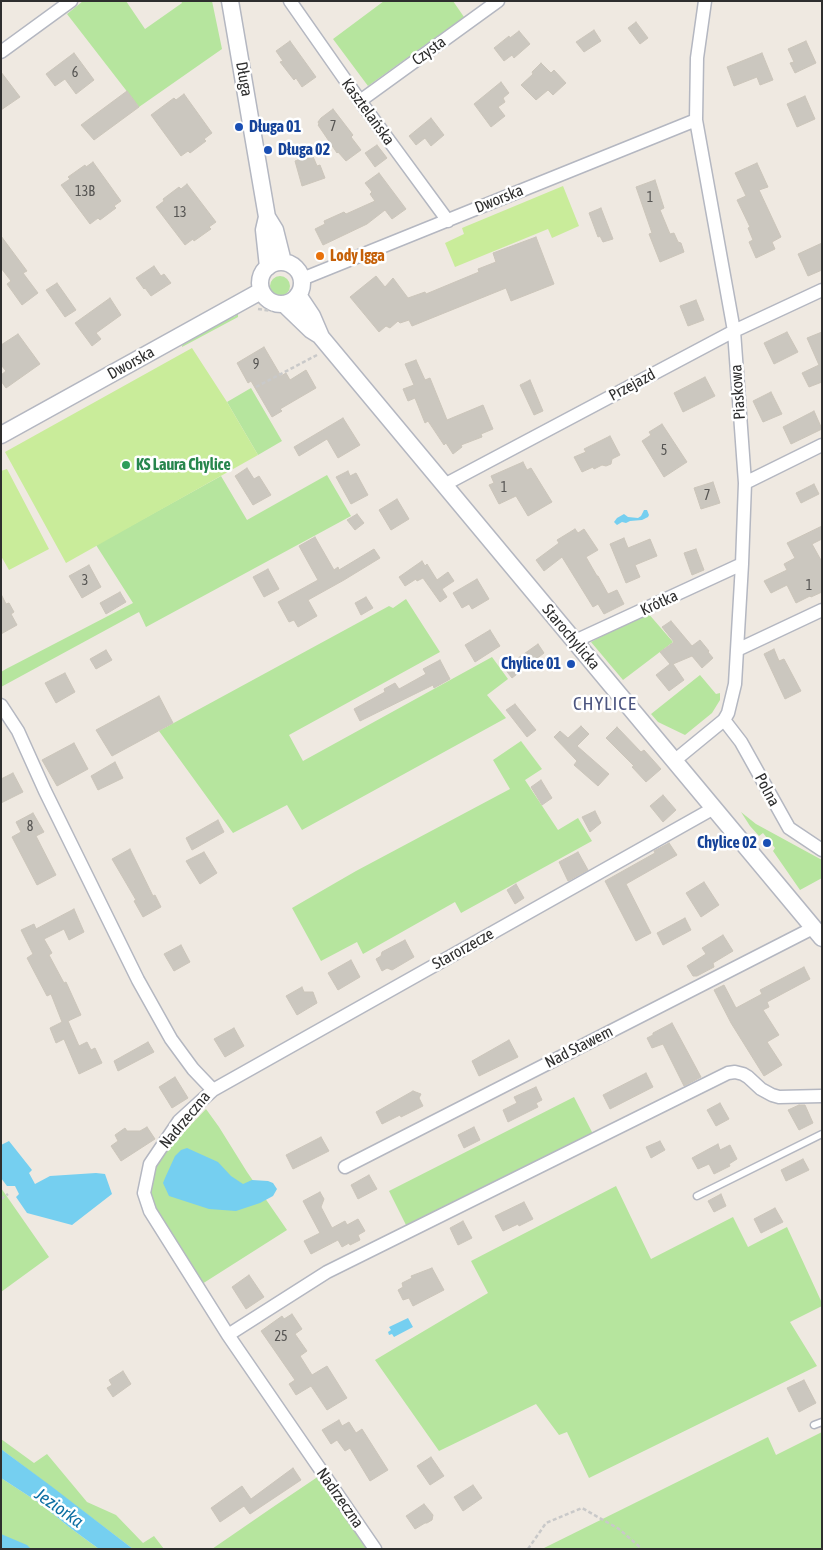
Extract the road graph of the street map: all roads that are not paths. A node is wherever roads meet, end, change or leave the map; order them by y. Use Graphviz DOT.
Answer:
graph roads {
  1 [pos="71,1"];
  2 [pos="230,1"];
  3 [pos="290,1"];
  4 [pos="498,1"];
  5 [pos="706,1"];
  6 [pos="1,52"];
  7 [pos="360,101"];
  8 [pos="696,120"];
  9 [pos="448,220"];
  10 [pos="275,265"];
  11 [pos="302,279"];
  12 [pos="261,290"];
  13 [pos="822,290"];
  14 [pos="298,295"];
  15 [pos="284,304"];
  16 [pos="734,331"];
  17 [pos="321,336"];
  18 [pos="1,435"];
  19 [pos="822,445"];
  20 [pos="745,483"];
  21 [pos="444,485"];
  22 [pos="742,564"];
  23 [pos="822,610"];
  24 [pos="575,641"];
  25 [pos="737,650"];
  26 [pos="1,704"];
  27 [pos="724,720"];
  28 [pos="674,761"];
  29 [pos="714,808"];
  30 [pos="822,850"];
  31 [pos="818,933"];
  32 [pos="213,1090"];
  33 [pos="822,1096"];
  34 [pos="822,1134"];
  35 [pos="344,1167"];
  36 [pos="696,1196"];
  37 [pos="228,1335"];
  38 [pos="822,1422"];
  39 [pos="814,1425"];
  40 [pos="375,1549"];
  1 -- 6 [label="street"];
  2 -- 10 [label="street, Długa"];
  3 -- 7 [label="street, Kasztelańska"];
  4 -- 7 [label="street, Czysta"];
  5 -- 8 [label="street, Piaskowa"];
  7 -- 9 [label="street, Kasztelańska"];
  8 -- 9 [label="street, Dworska"];
  8 -- 16 [label="street, Piaskowa"];
  9 -- 11 [label="street, Dworska"];
  10 -- 11 [label="street"];
  10 -- 12 [label="street"];
  11 -- 14 [label="street"];
  12 -- 15 [label="street"];
  12 -- 18 [label="street, Dworska"];
  13 -- 16 [label="street, Przejazd"];
  14 -- 15 [label="street"];
  14 -- 17 [label="street, Starochylicka"];
  15 -- 17 [label="street, Starochylicka"];
  16 -- 20 [label="street, Piaskowa"];
  16 -- 21 [label="street, Przejazd"];
  17 -- 21 [label="street, Starochylicka"];
  19 -- 20 [label="street"];
  20 -- 22 [label="street, Piaskowa"];
  21 -- 24 [label="street, Starochylicka"];
  22 -- 24 [label="street, Krótka"];
  22 -- 25 [label="street, Piaskowa"];
  23 -- 25 [label="street"];
  24 -- 28 [label="street, Starochylicka"];
  25 -- 27 [label="street, Piaskowa"];
  26 -- 32 [label="street, Nadrzeczna"];
  27 -- 28 [label="street, Piaskowa"];
  27 -- 30 [label="street, Polna"];
  28 -- 29 [label="street, Starochylicka"];
  29 -- 31 [label="street, Starochylicka"];
  29 -- 32 [label="street, Starorzecze"];
  31 -- 35 [label="street, Nad Stawem"];
  32 -- 37 [label="street, Nadrzeczna"];
  33 -- 37 [label="street"];
  34 -- 36 [label="lane"];
  37 -- 40 [label="street, Nadrzeczna"];
  38 -- 39 [label="lane"];
}
